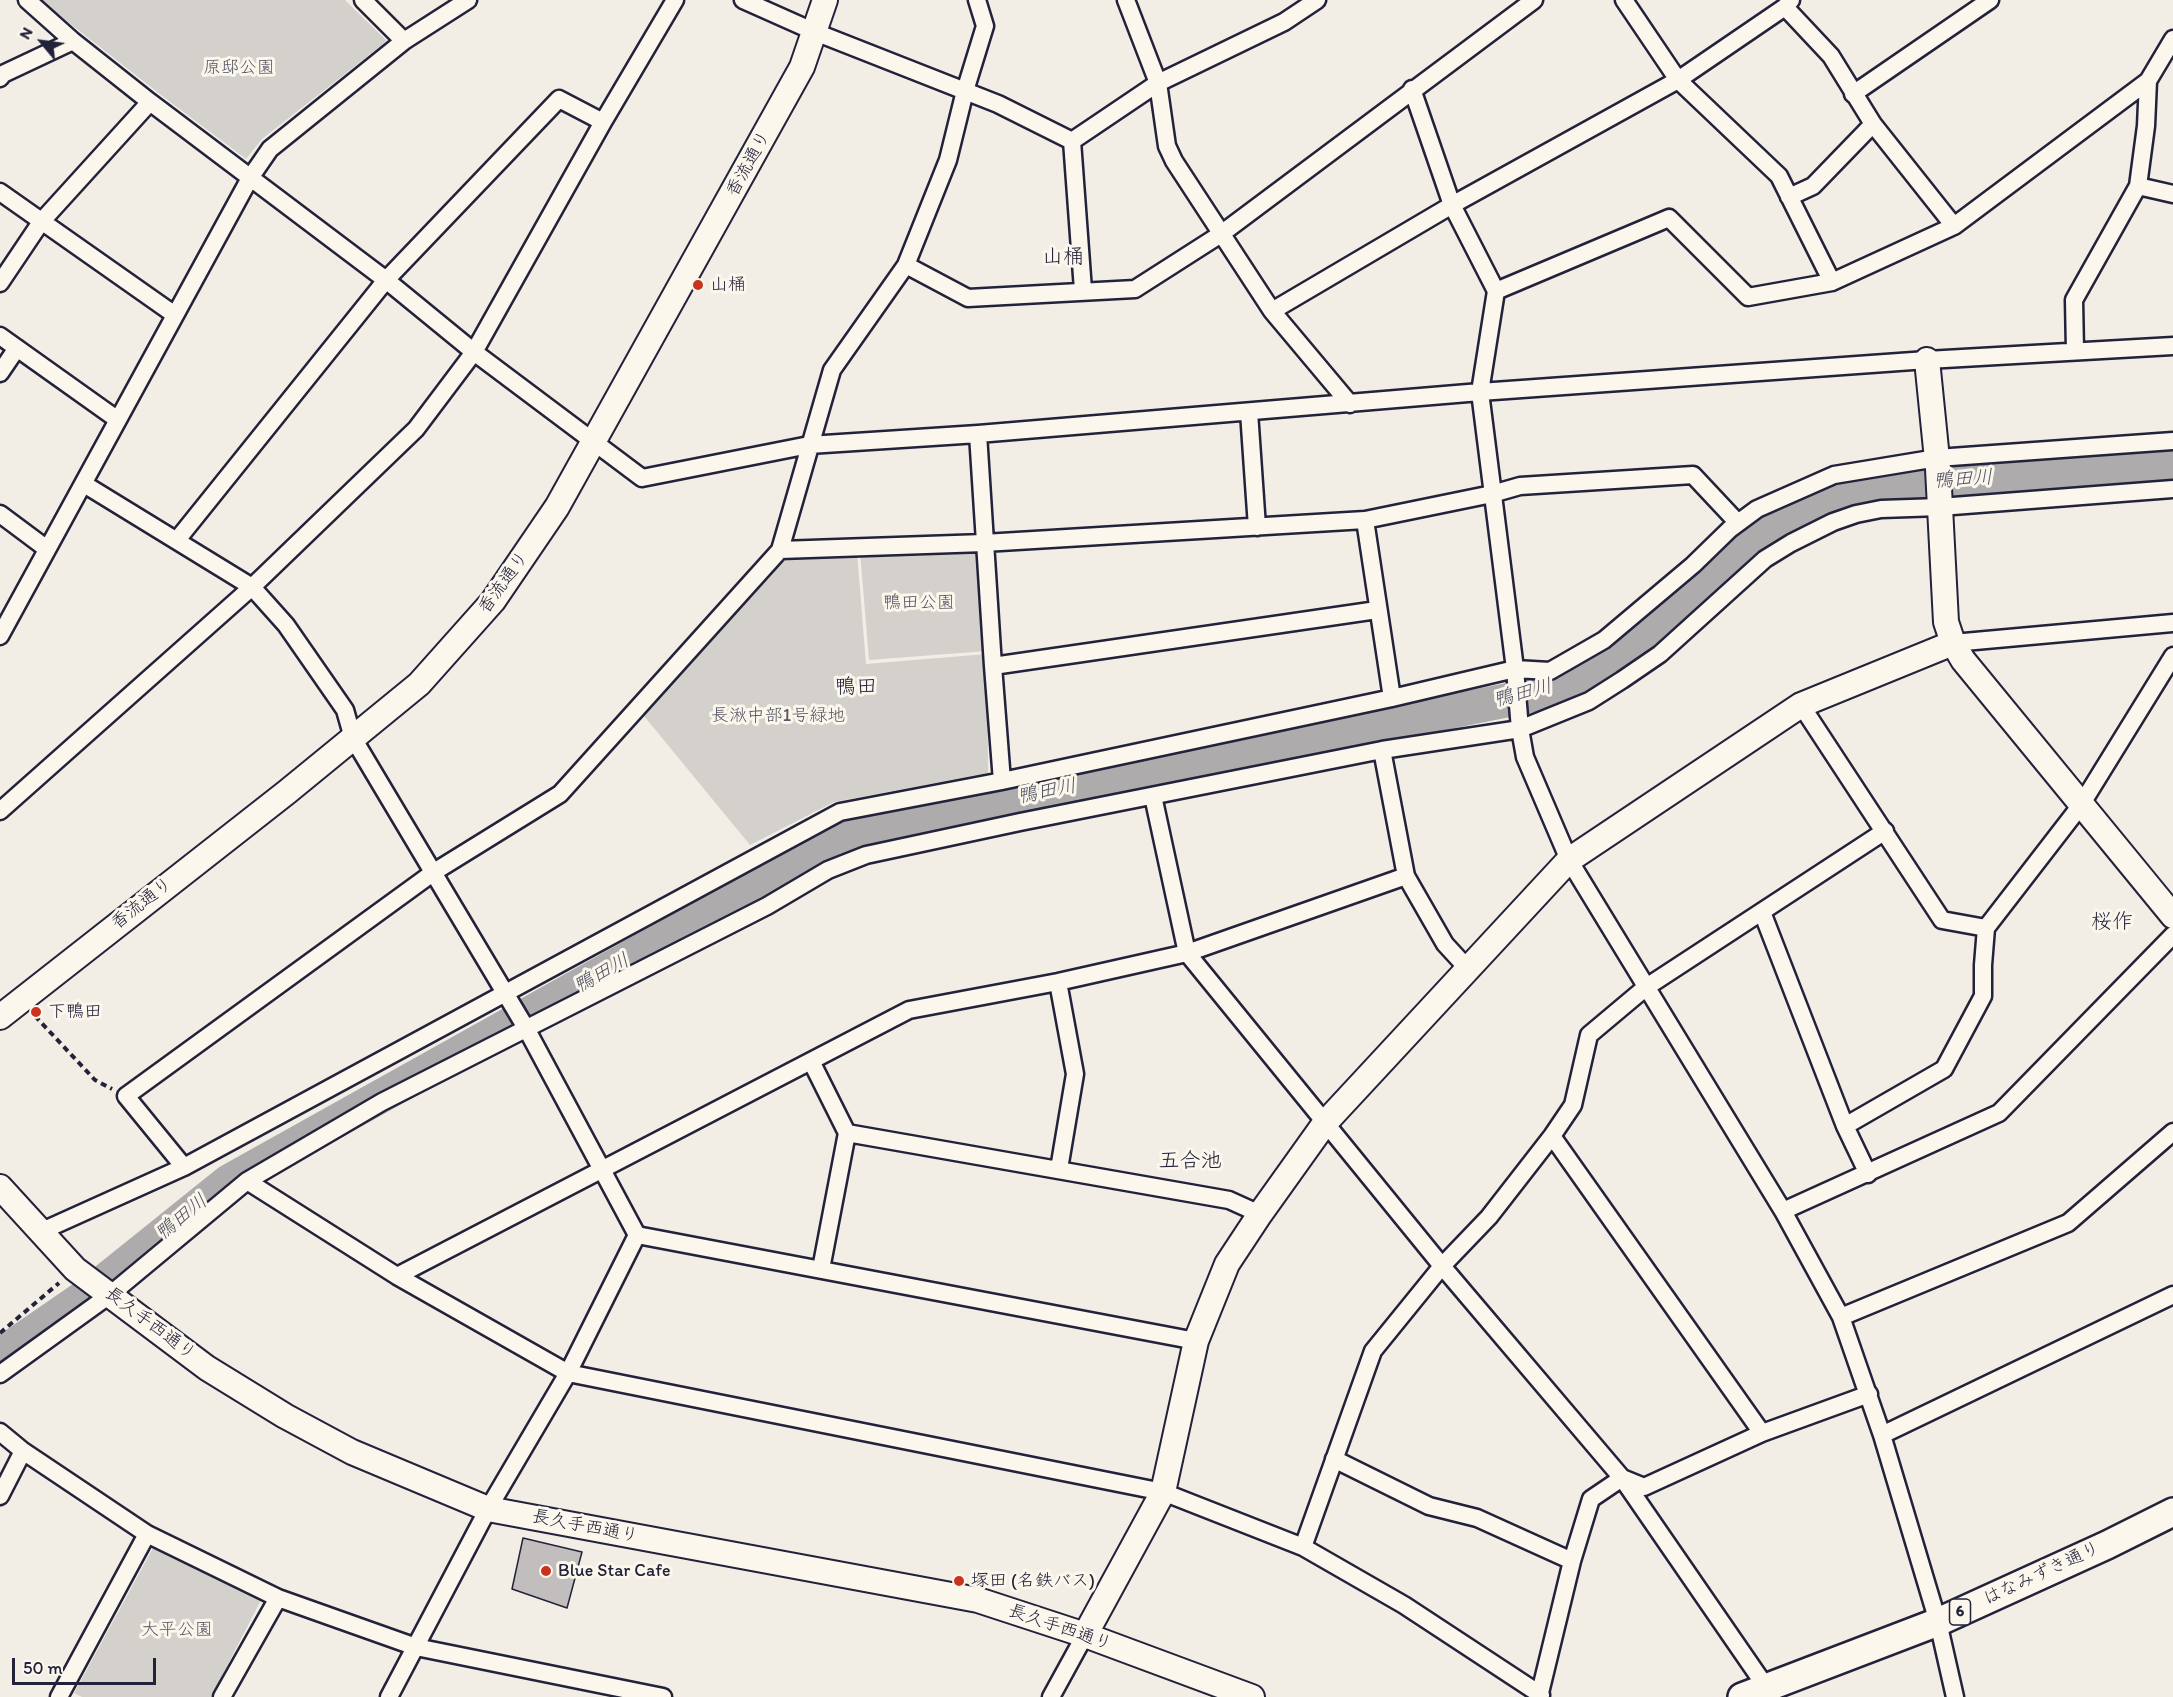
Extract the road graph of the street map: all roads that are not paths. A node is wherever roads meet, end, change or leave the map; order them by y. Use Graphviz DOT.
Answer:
graph roads {
  1 [pos="27,0"];
  2 [pos="363,0"];
  3 [pos="468,0"];
  4 [pos="675,0"];
  5 [pos="743,0"];
  6 [pos="825,0"];
  7 [pos="977,0"];
  8 [pos="1126,0"];
  9 [pos="1317,0"];
  10 [pos="1534,0"];
  11 [pos="1624,0"];
  12 [pos="1990,0"];
  13 [pos="1788,4"];
  14 [pos="815,32"];
  15 [pos="2173,39"];
  16 [pos="73,41"];
  17 [pos="404,41"];
  18 [pos="0,78"];
  19 [pos="1678,80"];
  20 [pos="2148,81"];
  21 [pos="1158,83"];
  22 [pos="1412,90"];
  23 [pos="965,91"];
  24 [pos="1853,94"];
  25 [pos="150,102"];
  26 [pos="603,122"];
  27 [pos="1873,124"];
  28 [pos="1072,141"];
  29 [pos="250,178"];
  30 [pos="2138,186"];
  31 [pos="0,192"];
  32 [pos="2173,194"];
  33 [pos="1789,197"];
  34 [pos="1452,205"];
  35 [pos="41,222"];
  36 [pos="1954,226"];
  37 [pos="1221,234"];
  38 [pos="906,265"];
  39 [pos="386,280"];
  40 [pos="1832,282"];
  41 [pos="0,283"];
  42 [pos="1083,290"];
  43 [pos="1496,291"];
  44 [pos="1272,312"];
  45 [pos="175,315"];
  46 [pos="0,336"];
  47 [pos="2173,346"];
  48 [pos="17,348"];
  49 [pos="2075,351"];
  50 [pos="474,352"];
  51 [pos="1927,360"];
  52 [pos="0,373"];
  53 [pos="1480,392"];
  54 [pos="1350,404"];
  55 [pos="1249,412"];
  56 [pos="118,420"];
  57 [pos="978,434"];
  58 [pos="2173,441"];
  59 [pos="594,443"];
  60 [pos="809,445"];
  61 [pos="1938,464"];
  62 [pos="84,484"];
  63 [pos="2173,489"];
  64 [pos="1492,494"];
  65 [pos="1940,503"];
  66 [pos="0,514"];
  67 [pos="1365,520"];
  68 [pos="1738,523"];
  69 [pos="1257,526"];
  70 [pos="177,540"];
  71 [pos="984,543"];
  72 [pos="47,549"];
  73 [pos="780,550"];
  74 [pos="252,587"];
  75 [pos="1377,610"];
  76 [pos="2173,622"];
  77 [pos="0,636"];
  78 [pos="1953,642"];
  79 [pos="2173,656"];
  80 [pos="993,666"];
  81 [pos="1515,669"];
  82 [pos="1392,698"];
  83 [pos="1801,705"];
  84 [pos="1520,729"];
  85 [pos="353,738"];
  86 [pos="1382,750"];
  87 [pos="1002,781"];
  88 [pos="1153,796"];
  89 [pos="2080,805"];
  90 [pos="0,811"];
  91 [pos="1885,831"];
  92 [pos="1569,860"];
  93 [pos="434,872"];
  94 [pos="1406,876"];
  95 [pos="1762,912"];
  96 [pos="2173,916"];
  97 [pos="1986,928"];
  98 [pos="2173,935"];
  99 [pos="1187,953"];
  100 [pos="1468,969"];
  101 [pos="1058,982"];
  102 [pos="1645,988"];
  103 [pos="505,993"];
  104 [pos="0,1017"];
  105 [pos="526,1028"];
  106 [pos="811,1061"];
  107 [pos="1325,1123"];
  108 [pos="1845,1126"];
  109 [pos="2173,1131"];
  110 [pos="847,1133"];
  111 [pos="1552,1136"];
  112 [pos="184,1167"];
  113 [pos="601,1170"];
  114 [pos="1059,1170"];
  115 [pos="1868,1174"];
  116 [pos="248,1181"];
  117 [pos="0,1187"];
  118 [pos="1783,1211"];
  119 [pos="1260,1214"];
  120 [pos="42,1232"];
  121 [pos="637,1235"];
  122 [pos="1442,1266"];
  123 [pos="821,1269"];
  124 [pos="397,1276"];
  125 [pos="111,1294"];
  126 [pos="2173,1295"];
  127 [pos="1841,1317"];
  128 [pos="1196,1341"];
  129 [pos="568,1373"];
  130 [pos="0,1374"];
  131 [pos="1869,1394"];
  132 [pos="0,1432"];
  133 [pos="1762,1433"];
  134 [pos="1882,1435"];
  135 [pos="23,1451"];
  136 [pos="1334,1459"];
  137 [pos="1622,1478"];
  138 [pos="1163,1492"];
  139 [pos="0,1496"];
  140 [pos="488,1509"];
  141 [pos="2173,1512"];
  142 [pos="147,1534"];
  143 [pos="1304,1547"];
  144 [pos="1572,1560"];
  145 [pos="278,1598"];
  146 [pos="1938,1622"];
  147 [pos="1085,1635"];
  148 [pos="416,1647"];
  149 [pos="1754,1692"];
  150 [pos="61,1696"];
  151 [pos="1540,1696"];
  152 [pos="222,1697"];
  153 [pos="389,1697"];
  154 [pos="663,1697"];
  155 [pos="1051,1697"];
  156 [pos="1252,1697"];
  157 [pos="1955,1697"];
  1 -- 16 [label="street"];
  2 -- 17 [label="street"];
  3 -- 17 [label="street"];
  4 -- 26 [label="street"];
  5 -- 14 [label="street"];
  6 -- 14 [label="street, 香流通り"];
  7 -- 23 [label="street"];
  8 -- 21 [label="street"];
  9 -- 21 [label="street"];
  10 -- 22 [label="street"];
  11 -- 19 [label="street"];
  12 -- 24 [label="street"];
  13 -- 19 [label="street"];
  13 -- 24 [label="street"];
  14 -- 23 [label="street"];
  14 -- 59 [label="street, 香流通り"];
  15 -- 20 [label="street"];
  16 -- 18 [label="street"];
  16 -- 25 [label="street"];
  17 -- 29 [label="street"];
  19 -- 33 [label="street"];
  19 -- 34 [label="street"];
  20 -- 30 [label="street"];
  20 -- 36 [label="street"];
  21 -- 28 [label="street"];
  21 -- 37 [label="street"];
  22 -- 34 [label="street"];
  22 -- 37 [label="street"];
  23 -- 28 [label="street"];
  23 -- 38 [label="street"];
  24 -- 27 [label="street"];
  25 -- 29 [label="street"];
  25 -- 35 [label="street"];
  26 -- 39 [label="street"];
  26 -- 50 [label="street"];
  27 -- 33 [label="street"];
  27 -- 36 [label="street"];
  28 -- 42 [label="street"];
  29 -- 39 [label="street"];
  29 -- 45 [label="street"];
  30 -- 32 [label="street"];
  30 -- 49 [label="street"];
  31 -- 35 [label="street"];
  33 -- 40 [label="street"];
  34 -- 43 [label="street"];
  34 -- 44 [label="street"];
  35 -- 41 [label="street"];
  35 -- 45 [label="street"];
  36 -- 40 [label="street"];
  37 -- 42 [label="street"];
  37 -- 44 [label="street"];
  38 -- 42 [label="street"];
  38 -- 60 [label="street"];
  39 -- 50 [label="street"];
  39 -- 70 [label="street"];
  40 -- 43 [label="street"];
  43 -- 53 [label="street"];
  44 -- 54 [label="street"];
  45 -- 56 [label="street"];
  46 -- 48 [label="street"];
  47 -- 49 [label="street"];
  48 -- 52 [label="street"];
  48 -- 56 [label="street"];
  49 -- 51 [label="street"];
  50 -- 59 [label="street"];
  50 -- 74 [label="street"];
  51 -- 53 [label="street"];
  51 -- 61 [label="street"];
  53 -- 54 [label="street"];
  53 -- 64 [label="street"];
  54 -- 55 [label="street"];
  55 -- 57 [label="street"];
  55 -- 69 [label="street"];
  56 -- 62 [label="street"];
  57 -- 60 [label="street"];
  57 -- 71 [label="street"];
  58 -- 61 [label="street"];
  59 -- 60 [label="street"];
  59 -- 85 [label="street, 香流通り"];
  60 -- 73 [label="street"];
  61 -- 65 [label="street"];
  61 -- 68 [label="street"];
  62 -- 70 [label="street"];
  62 -- 72 [label="street"];
  63 -- 65 [label="street"];
  64 -- 67 [label="street"];
  64 -- 68 [label="street"];
  64 -- 81 [label="street"];
  65 -- 78 [label="street"];
  65 -- 84 [label="street"];
  66 -- 72 [label="street"];
  67 -- 69 [label="street"];
  67 -- 75 [label="street"];
  68 -- 81 [label="street"];
  69 -- 71 [label="street"];
  70 -- 74 [label="street"];
  71 -- 73 [label="street"];
  71 -- 80 [label="street"];
  72 -- 77 [label="street"];
  73 -- 93 [label="street"];
  74 -- 85 [label="street"];
  74 -- 90 [label="street"];
  75 -- 80 [label="street"];
  75 -- 82 [label="street"];
  76 -- 78 [label="street"];
  78 -- 83 [label="street"];
  78 -- 89 [label="street"];
  79 -- 89 [label="street"];
  80 -- 87 [label="street"];
  81 -- 82 [label="street"];
  81 -- 84 [label="street"];
  82 -- 87 [label="street"];
  83 -- 91 [label="street"];
  83 -- 92 [label="street"];
  84 -- 86 [label="street"];
  84 -- 92 [label="street"];
  85 -- 93 [label="street"];
  85 -- 104 [label="street, 香流通り"];
  86 -- 88 [label="street"];
  86 -- 94 [label="street"];
  87 -- 103 [label="street"];
  88 -- 99 [label="street"];
  88 -- 105 [label="street"];
  89 -- 96 [label="street"];
  89 -- 97 [label="street"];
  91 -- 95 [label="street"];
  91 -- 97 [label="street"];
  92 -- 100 [label="street"];
  92 -- 102 [label="street"];
  93 -- 103 [label="street"];
  93 -- 112 [label="street"];
  94 -- 99 [label="street"];
  94 -- 100 [label="street"];
  95 -- 102 [label="street"];
  95 -- 108 [label="street"];
  97 -- 108 [label="street"];
  98 -- 115 [label="street"];
  99 -- 101 [label="street"];
  99 -- 107 [label="street"];
  100 -- 107 [label="street"];
  101 -- 106 [label="street"];
  101 -- 114 [label="street"];
  102 -- 111 [label="street"];
  102 -- 118 [label="street"];
  103 -- 105 [label="street"];
  103 -- 112 [label="street"];
  105 -- 113 [label="street"];
  105 -- 116 [label="street"];
  106 -- 110 [label="street"];
  106 -- 113 [label="street"];
  107 -- 119 [label="street"];
  107 -- 122 [label="street"];
  108 -- 115 [label="street"];
  109 -- 127 [label="street"];
  110 -- 114 [label="street"];
  110 -- 123 [label="street"];
  111 -- 122 [label="street"];
  111 -- 133 [label="street"];
  112 -- 120 [label="street"];
  113 -- 121 [label="street"];
  113 -- 124 [label="street"];
  114 -- 119 [label="street"];
  115 -- 118 [label="street"];
  116 -- 124 [label="street"];
  116 -- 125 [label="street"];
  117 -- 120 [label="street, 長久手西通り"];
  118 -- 127 [label="street"];
  119 -- 128 [label="street"];
  120 -- 125 [label="street, 長久手西通り"];
  121 -- 123 [label="street"];
  121 -- 129 [label="street"];
  122 -- 136 [label="street"];
  122 -- 137 [label="street"];
  123 -- 128 [label="street"];
  124 -- 129 [label="street"];
  125 -- 130 [label="street"];
  125 -- 140 [label="street, 長久手西通り"];
  126 -- 134 [label="street"];
  127 -- 131 [label="street"];
  128 -- 138 [label="street"];
  129 -- 138 [label="street"];
  129 -- 140 [label="street"];
  131 -- 133 [label="street"];
  131 -- 134 [label="street"];
  132 -- 135 [label="street"];
  133 -- 137 [label="street"];
  134 -- 146 [label="street"];
  135 -- 139 [label="street"];
  135 -- 142 [label="street"];
  136 -- 143 [label="street"];
  136 -- 144 [label="street"];
  137 -- 144 [label="street"];
  137 -- 149 [label="street"];
  138 -- 143 [label="street"];
  138 -- 147 [label="street"];
  140 -- 147 [label="street, 長久手西通り"];
  140 -- 148 [label="street"];
  141 -- 146 [label="main road, はなみずき通り / 6"];
  142 -- 145 [label="street"];
  142 -- 150 [label="street"];
  143 -- 151 [label="street"];
  144 -- 151 [label="street"];
  145 -- 148 [label="street"];
  145 -- 152 [label="street"];
  146 -- 149 [label="main road, はなみずき通り / 6"];
  146 -- 157 [label="street"];
  147 -- 155 [label="street"];
  147 -- 156 [label="street, 長久手西通り"];
  148 -- 153 [label="street"];
  148 -- 154 [label="street"];
}
